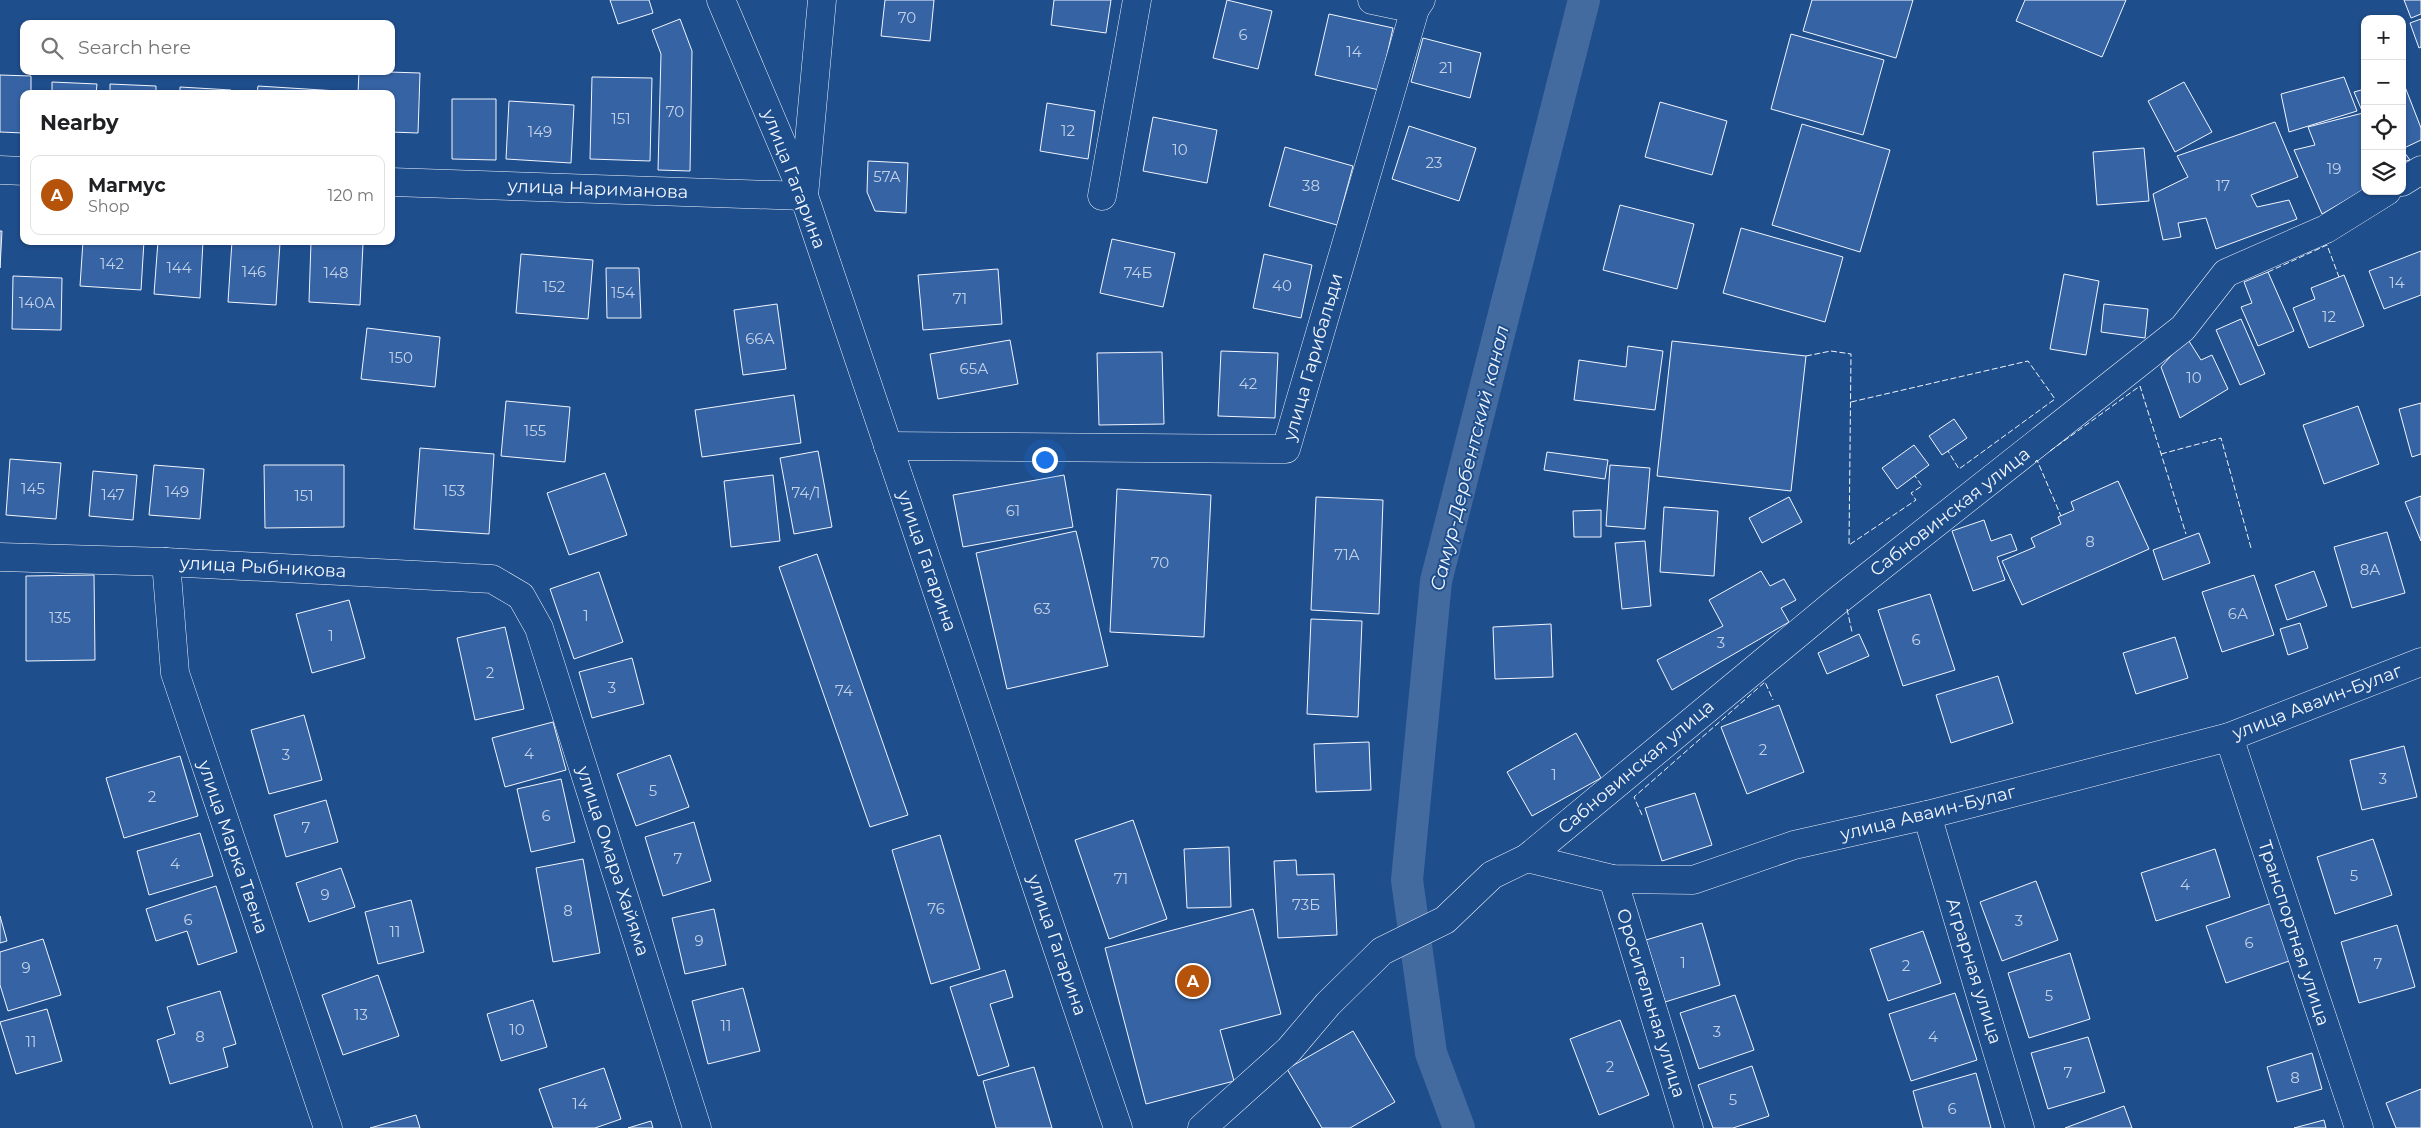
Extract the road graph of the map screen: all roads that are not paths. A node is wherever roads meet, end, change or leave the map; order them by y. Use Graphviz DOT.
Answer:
graph roads {
  1 [pos="721,0"];
  2 [pos="822,0"];
  3 [pos="1136,0"];
  4 [pos="1372,0"];
  5 [pos="1418,5"];
  6 [pos="0,170"];
  7 [pos="2421,170"];
  8 [pos="20,171"];
  9 [pos="2406,179"];
  10 [pos="395,182"];
  11 [pos="2381,195"];
  12 [pos="804,196"];
  13 [pos="1102,196"];
  14 [pos="888,446"];
  15 [pos="0,556"];
  16 [pos="166,562"];
  17 [pos="521,596"];
  18 [pos="2421,662"];
  19 [pos="2229,737"];
  20 [pos="1927,815"];
  21 [pos="1527,858"];
  22 [pos="1613,879"];
  23 [pos="328,1128"];
  24 [pos="697,1128"];
  25 [pos="1118,1128"];
  26 [pos="1202,1128"];
  27 [pos="1689,1128"];
  28 [pos="2020,1128"];
  29 [pos="2359,1128"];
  1 -- 12 [label="street, улица Гагарина"];
  2 -- 12 [label="street"];
  3 -- 13 [label="street"];
  4 -- 5 [label="street"];
  5 -- 14 [label="street, улица Гарибальди"];
  6 -- 8 [label="street"];
  7 -- 9 [label="street"];
  10 -- 12 [label="street, улица Нариманова"];
  11 -- 21 [label="street, Сабновинская улица"];
  12 -- 14 [label="street, улица Гагарина"];
  14 -- 25 [label="street, улица Гагарина"];
  15 -- 16 [label="street, улица Рыбникова"];
  16 -- 17 [label="street, улица Рыбникова"];
  16 -- 23 [label="street, улица Марка Твена"];
  17 -- 24 [label="street, улица Омара Хайяма"];
  18 -- 19 [label="street, улица Аваин-Булаг"];
  19 -- 20 [label="street, улица Аваин-Булаг"];
  19 -- 29 [label="street, Транспортная улица"];
  20 -- 22 [label="street, улица Аваин-Булаг"];
  20 -- 28 [label="street, Аграрная улица"];
  21 -- 22 [label="street, улица Аваин-Булаг"];
  21 -- 26 [label="street"];
  22 -- 27 [label="street, Оросительная улица"];
}
